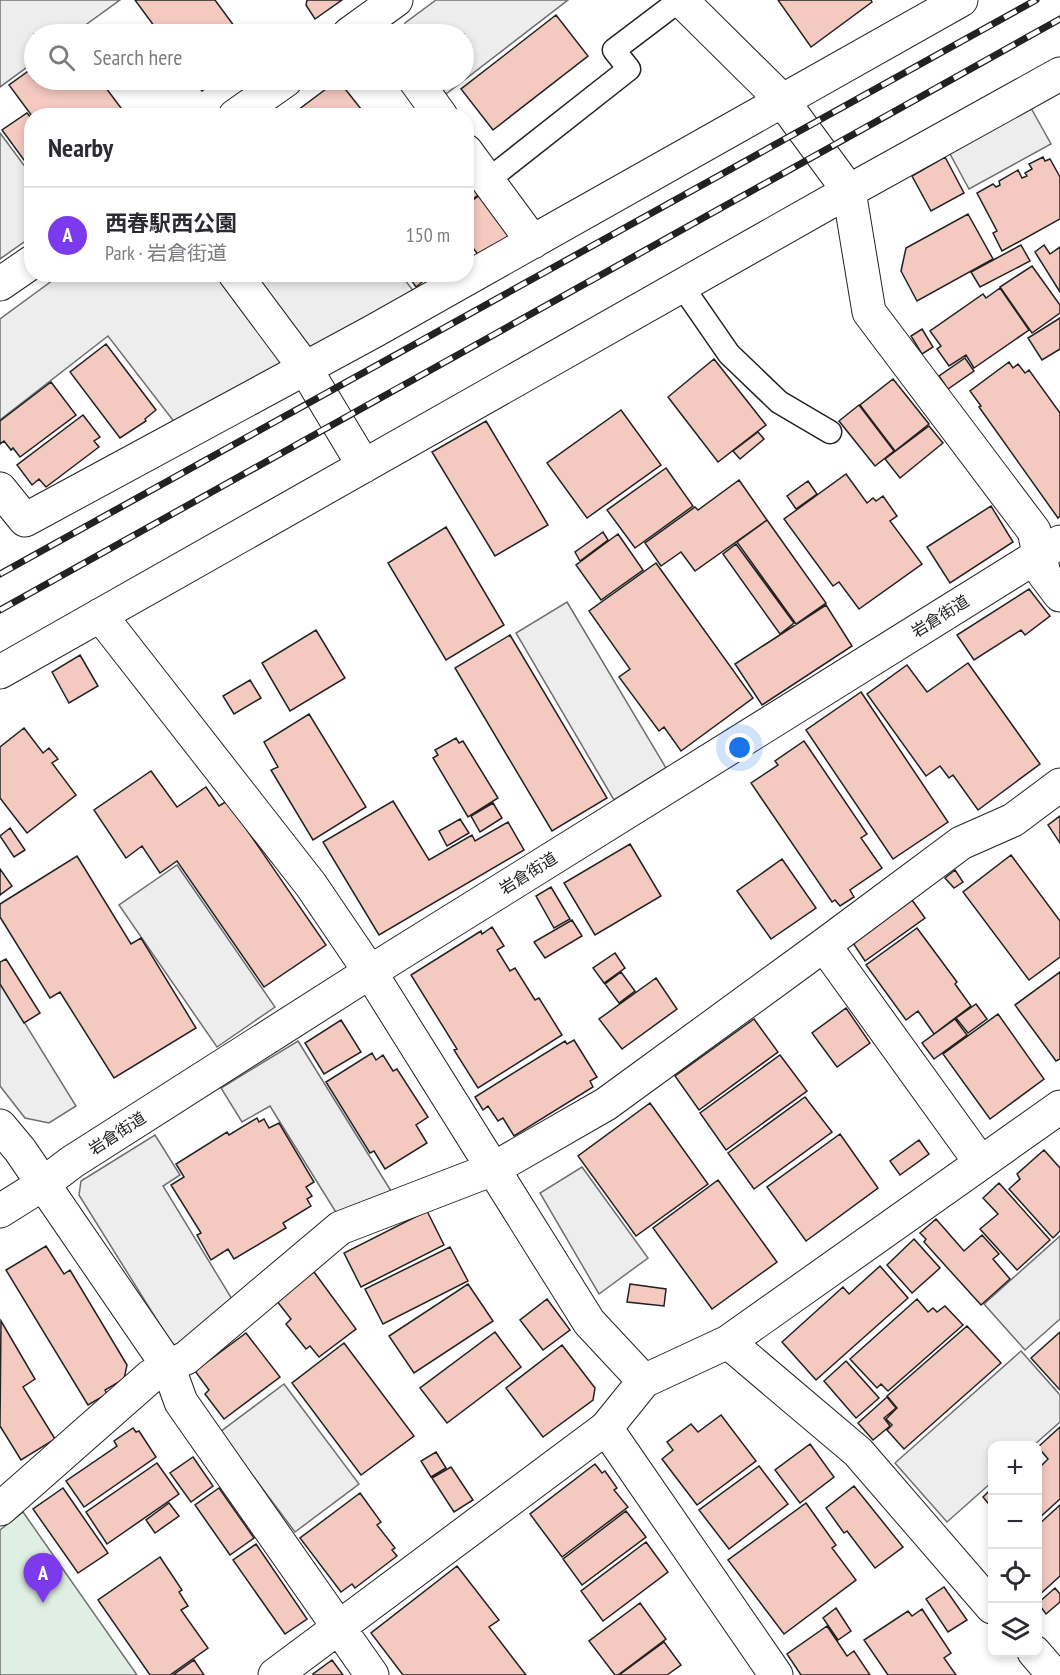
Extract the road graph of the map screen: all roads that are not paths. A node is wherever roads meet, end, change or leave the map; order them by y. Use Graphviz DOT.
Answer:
graph roads {
  1 [pos="680,0"];
  2 [pos="940,5"];
  3 [pos="1060,74"];
  4 [pos="272,90"];
  5 [pos="422,90"];
  6 [pos="782,100"];
  7 [pos="246,108"];
  8 [pos="435,108"];
  9 [pos="474,162"];
  10 [pos="488,180"];
  11 [pos="849,191"];
  12 [pos="533,242"];
  13 [pos="24,268"];
  14 [pos="474,275"];
  15 [pos="241,282"];
  16 [pos="461,282"];
  17 [pos="0,284"];
  18 [pos="681,286"];
  19 [pos="305,368"];
  20 [pos="830,432"];
  21 [pos="364,466"];
  22 [pos="0,489"];
  23 [pos="1050,548"];
  24 [pos="1060,595"];
  25 [pos="100,615"];
  26 [pos="0,672"];
  27 [pos="1060,785"];
  28 [pos="824,945"];
  29 [pos="370,972"];
  30 [pos="1057,1115"];
  31 [pos="0,1126"];
  32 [pos="981,1163"];
  33 [pos="493,1169"];
  34 [pos="43,1184"];
  35 [pos="0,1211"];
  36 [pos="728,1342"];
  37 [pos="168,1366"];
  38 [pos="644,1381"];
  39 [pos="606,1428"];
  40 [pos="0,1509"];
  41 [pos="990,1603"];
  42 [pos="339,1627"];
  43 [pos="1038,1657"];
  44 [pos="275,1675"];
  45 [pos="372,1675"];
  46 [pos="776,1675"];
  47 [pos="1054,1675"];
  1 -- 6 [label="street"];
  1 -- 10 [label="lane"];
  2 -- 6 [label="street"];
  3 -- 11 [label="street"];
  4 -- 7 [label="street"];
  5 -- 8 [label="street"];
  6 -- 11 [label="street"];
  6 -- 12 [label="street"];
  9 -- 10 [label="street"];
  10 -- 12 [label="street"];
  11 -- 18 [label="street"];
  11 -- 23 [label="street"];
  12 -- 14 [label="street"];
  13 -- 17 [label="street"];
  15 -- 19 [label="street"];
  16 -- 19 [label="street"];
  18 -- 20 [label="lane"];
  18 -- 21 [label="street"];
  19 -- 21 [label="street"];
  19 -- 22 [label="street"];
  21 -- 25 [label="street"];
  23 -- 24 [label="street"];
  23 -- 29 [label="street, 岩倉街道"];
  25 -- 26 [label="street"];
  25 -- 29 [label="street"];
  27 -- 28 [label="street"];
  28 -- 32 [label="street"];
  28 -- 33 [label="street"];
  29 -- 33 [label="street"];
  29 -- 34 [label="street, 岩倉街道"];
  30 -- 32 [label="street"];
  31 -- 34 [label="street"];
  32 -- 36 [label="street"];
  33 -- 37 [label="street"];
  33 -- 38 [label="street"];
  34 -- 35 [label="street, 岩倉街道"];
  34 -- 37 [label="street"];
  36 -- 38 [label="street"];
  36 -- 41 [label="street"];
  37 -- 40 [label="street"];
  37 -- 42 [label="street"];
  38 -- 39 [label="street"];
  39 -- 42 [label="street"];
  39 -- 46 [label="street"];
  42 -- 44 [label="street"];
  42 -- 45 [label="street"];
  43 -- 47 [label="street"];
}
